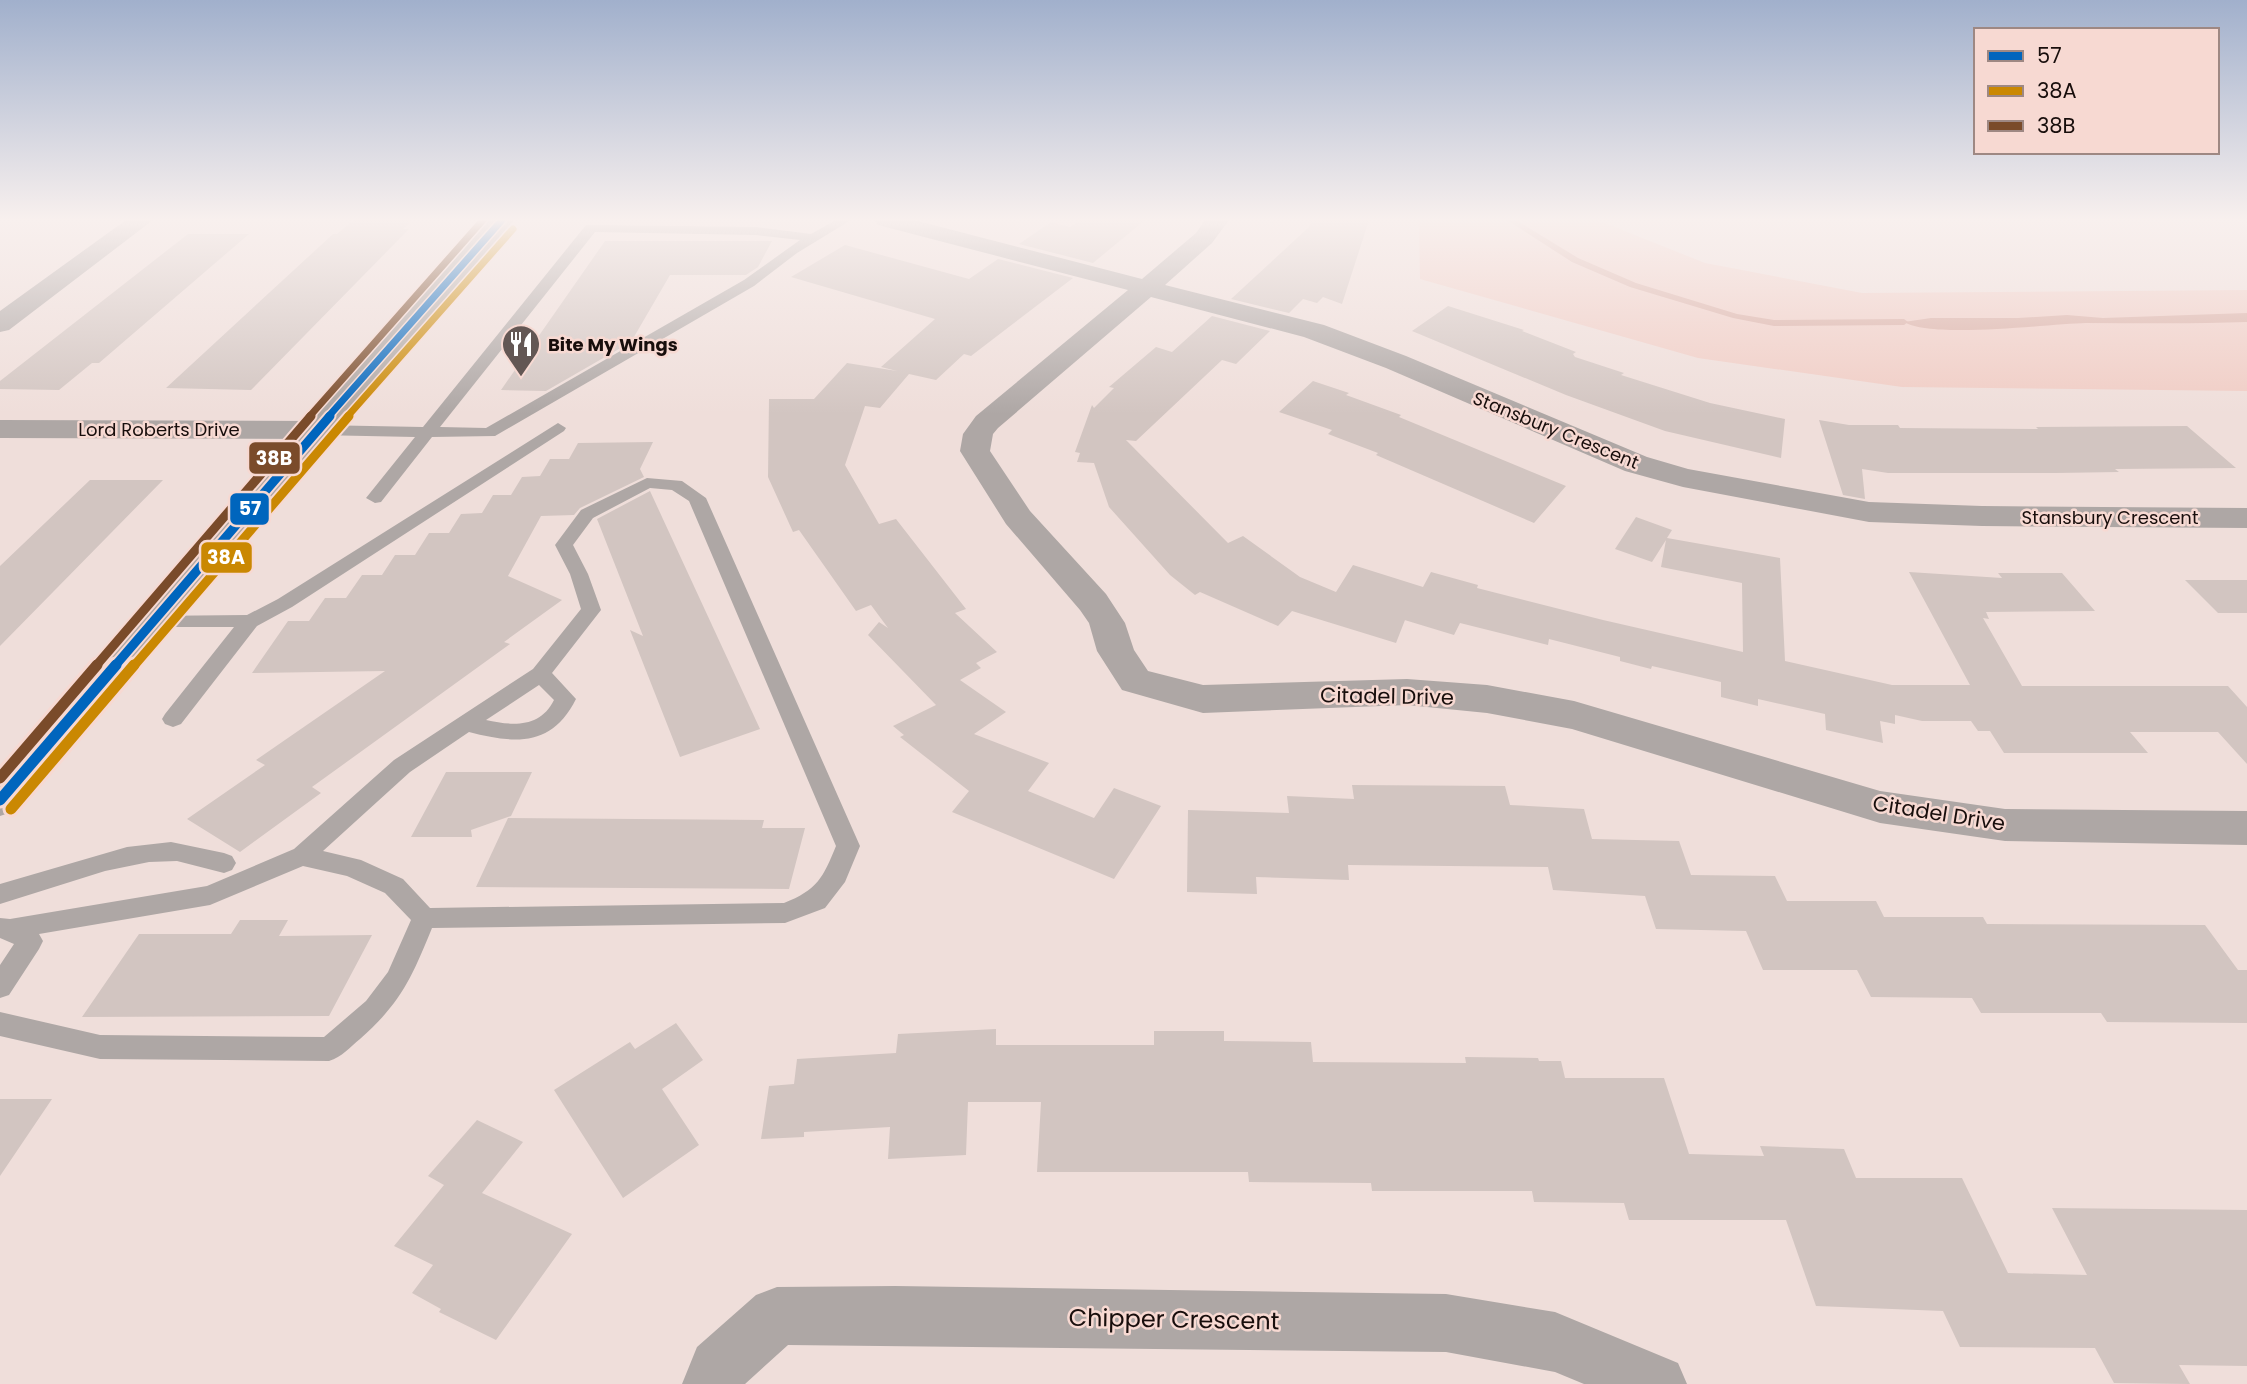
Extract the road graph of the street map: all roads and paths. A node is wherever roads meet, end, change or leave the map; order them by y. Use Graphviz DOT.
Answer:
graph roads {
  1 [pos="53,285"];
  2 [pos="445,285"];
  3 [pos="546,285"];
  4 [pos="745,285"];
  5 [pos="1132,285"];
  6 [pos="1149,285"];
  7 [pos="1145,288"];
  8 [pos="0,324"];
  9 [pos="558,428"];
  10 [pos="0,429"];
  11 [pos="317,430"];
  12 [pos="430,432"];
  13 [pos="375,498"];
  14 [pos="2247,518"];
  15 [pos="155,621"];
  16 [pos="250,621"];
  17 [pos="540,674"];
  18 [pos="173,719"];
  19 [pos="466,723"];
  20 [pos="0,800"];
  21 [pos="2247,828"];
  22 [pos="302,856"];
  23 [pos="224,863"];
  24 [pos="0,894"];
  25 [pos="424,918"];
  26 [pos="5,928"];
  27 [pos="0,987"];
  28 [pos="0,1024"];
  29 [pos="712,1384"];
  30 [pos="1657,1384"];
  1 -- 8 [label="street"];
  2 -- 11 [label="main road"];
  3 -- 12 [label="lane"];
  4 -- 12 [label="lane"];
  5 -- 7 [label="street, Stansbury Crescent"];
  6 -- 7 [label="street, Citadel Drive"];
  7 -- 14 [label="street, Stansbury Crescent"];
  7 -- 21 [label="street, Citadel Drive"];
  9 -- 16 [label="lane"];
  10 -- 11 [label="street, Lord Roberts Drive"];
  11 -- 12 [label="lane"];
  11 -- 15 [label="main road"];
  12 -- 13 [label="lane"];
  15 -- 16 [label="lane"];
  15 -- 20 [label="main road"];
  16 -- 18 [label="lane"];
  17 -- 19 [label="lane"];
  17 -- 19 [label="lane"];
  17 -- 25 [label="lane"];
  19 -- 22 [label="lane"];
  22 -- 25 [label="lane"];
  22 -- 26 [label="lane"];
  23 -- 24 [label="lane"];
  25 -- 28 [label="lane"];
  26 -- 27 [label="lane"];
  29 -- 30 [label="street, Chipper Crescent"];
}
